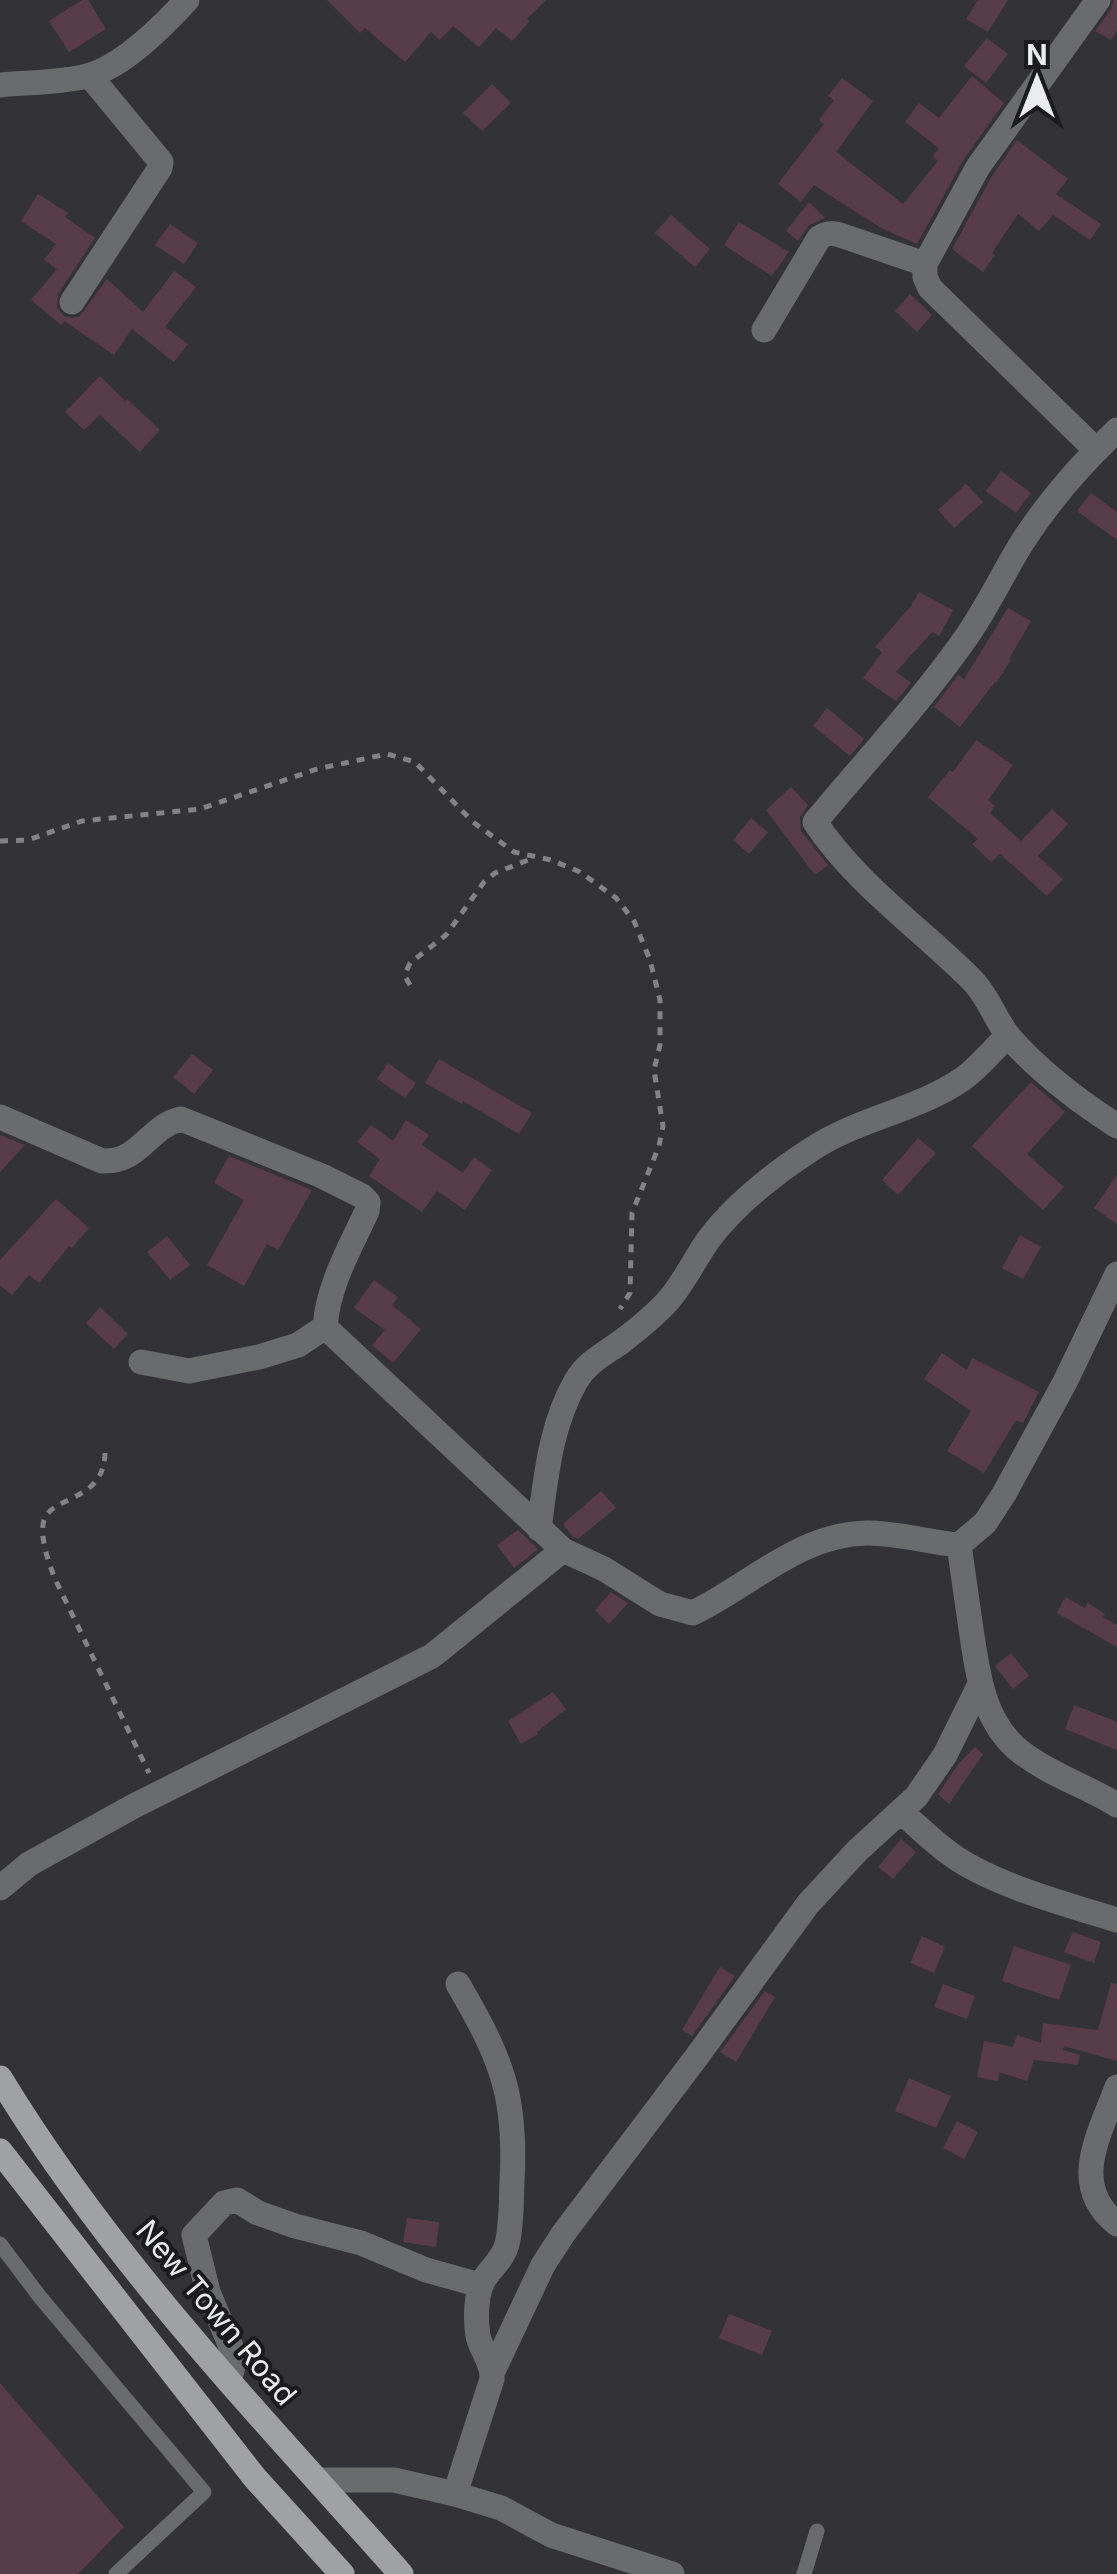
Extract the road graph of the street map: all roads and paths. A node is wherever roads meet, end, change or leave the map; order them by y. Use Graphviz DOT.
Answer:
graph roads {
  1 [pos="188,0"];
  2 [pos="1098,0"];
  3 [pos="90,76"];
  4 [pos="0,85"];
  5 [pos="925,264"];
  6 [pos="72,302"];
  7 [pos="764,330"];
  8 [pos="1117,430"];
  9 [pos="1096,450"];
  10 [pos="0,841"];
  11 [pos="534,858"];
  12 [pos="410,986"];
  13 [pos="1008,1035"];
  14 [pos="0,1117"];
  15 [pos="1117,1126"];
  16 [pos="1117,1274"];
  17 [pos="620,1308"];
  18 [pos="325,1327"];
  19 [pos="141,1362"];
  20 [pos="106,1453"];
  21 [pos="539,1528"];
  22 [pos="959,1545"];
  23 [pos="563,1550"];
  24 [pos="980,1686"];
  25 [pos="160,1793"];
  26 [pos="1117,1805"];
  27 [pos="901,1812"];
  28 [pos="0,1888"];
  29 [pos="1117,1920"];
  30 [pos="458,1984"];
  31 [pos="0,2078"];
  32 [pos="1117,2088"];
  33 [pos="0,2152"];
  34 [pos="1117,2224"];
  35 [pos="0,2244"];
  36 [pos="480,2285"];
  37 [pos="492,2371"];
  38 [pos="229,2380"];
  39 [pos="319,2480"];
  40 [pos="455,2494"];
  41 [pos="817,2531"];
  42 [pos="116,2574"];
  43 [pos="342,2574"];
  44 [pos="402,2574"];
  45 [pos="672,2574"];
  46 [pos="804,2574"];
  1 -- 3 [label="street"];
  2 -- 5 [label="street"];
  3 -- 4 [label="street"];
  3 -- 6 [label="street"];
  5 -- 7 [label="street"];
  5 -- 9 [label="street"];
  8 -- 9 [label="street"];
  9 -- 13 [label="street"];
  10 -- 11 [label="path"];
  11 -- 12 [label="path"];
  11 -- 17 [label="path"];
  13 -- 15 [label="street"];
  13 -- 21 [label="street"];
  14 -- 18 [label="street"];
  16 -- 22 [label="street"];
  18 -- 19 [label="street"];
  18 -- 21 [label="street"];
  20 -- 25 [label="path"];
  21 -- 23 [label="street"];
  22 -- 23 [label="street"];
  22 -- 24 [label="street"];
  23 -- 25 [label="street"];
  24 -- 26 [label="street"];
  24 -- 27 [label="street"];
  25 -- 28 [label="street"];
  27 -- 29 [label="street"];
  27 -- 37 [label="street"];
  30 -- 36 [label="street"];
  31 -- 38 [label="main road, New Town Road"];
  32 -- 34 [label="street"];
  33 -- 43 [label="main road"];
  35 -- 42 [label="lane"];
  36 -- 37 [label="street"];
  36 -- 38 [label="street"];
  37 -- 40 [label="street"];
  38 -- 39 [label="main road, New Town Road"];
  39 -- 40 [label="street"];
  39 -- 44 [label="main road, New Town Road"];
  40 -- 45 [label="street"];
  41 -- 46 [label="lane"];
}
